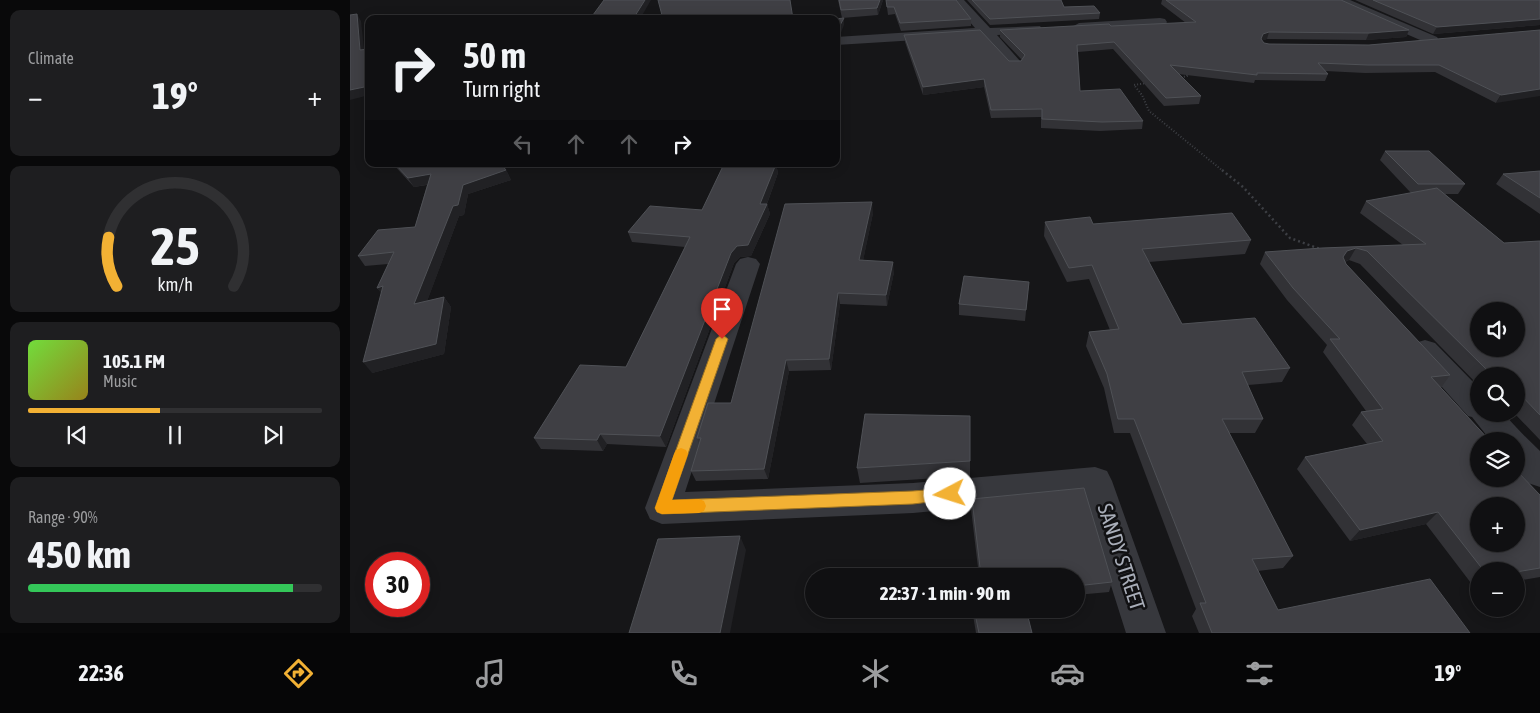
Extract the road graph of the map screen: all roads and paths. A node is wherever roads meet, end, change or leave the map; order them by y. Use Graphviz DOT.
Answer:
graph roads {
  1 [pos="957,0"];
  2 [pos="1339,0"];
  3 [pos="1160,22"];
  4 [pos="985,31"];
  5 [pos="840,41"];
  6 [pos="1404,43"];
  7 [pos="1015,64"];
  8 [pos="1190,67"];
  9 [pos="1178,78"];
  10 [pos="1152,82"];
  11 [pos="1324,250"];
  12 [pos="748,264"];
  13 [pos="1411,335"];
  14 [pos="1470,398"];
  15 [pos="1492,422"];
  16 [pos="1501,432"];
  17 [pos="1525,457"];
  18 [pos="1540,473"];
  19 [pos="1146,633"];
  1 -- 4 [label="street"];
  2 -- 6 [label="street"];
  3 -- 4 [label="street"];
  4 -- 5 [label="street"];
  4 -- 7 [label="street"];
  8 -- 9 [label="path"];
  10 -- 11 [label="path"];
  12 -- 19 [label="street, SANDY STREET"];
  13 -- 14 [label="street"];
  15 -- 16 [label="street"];
  17 -- 18 [label="street"];
}
